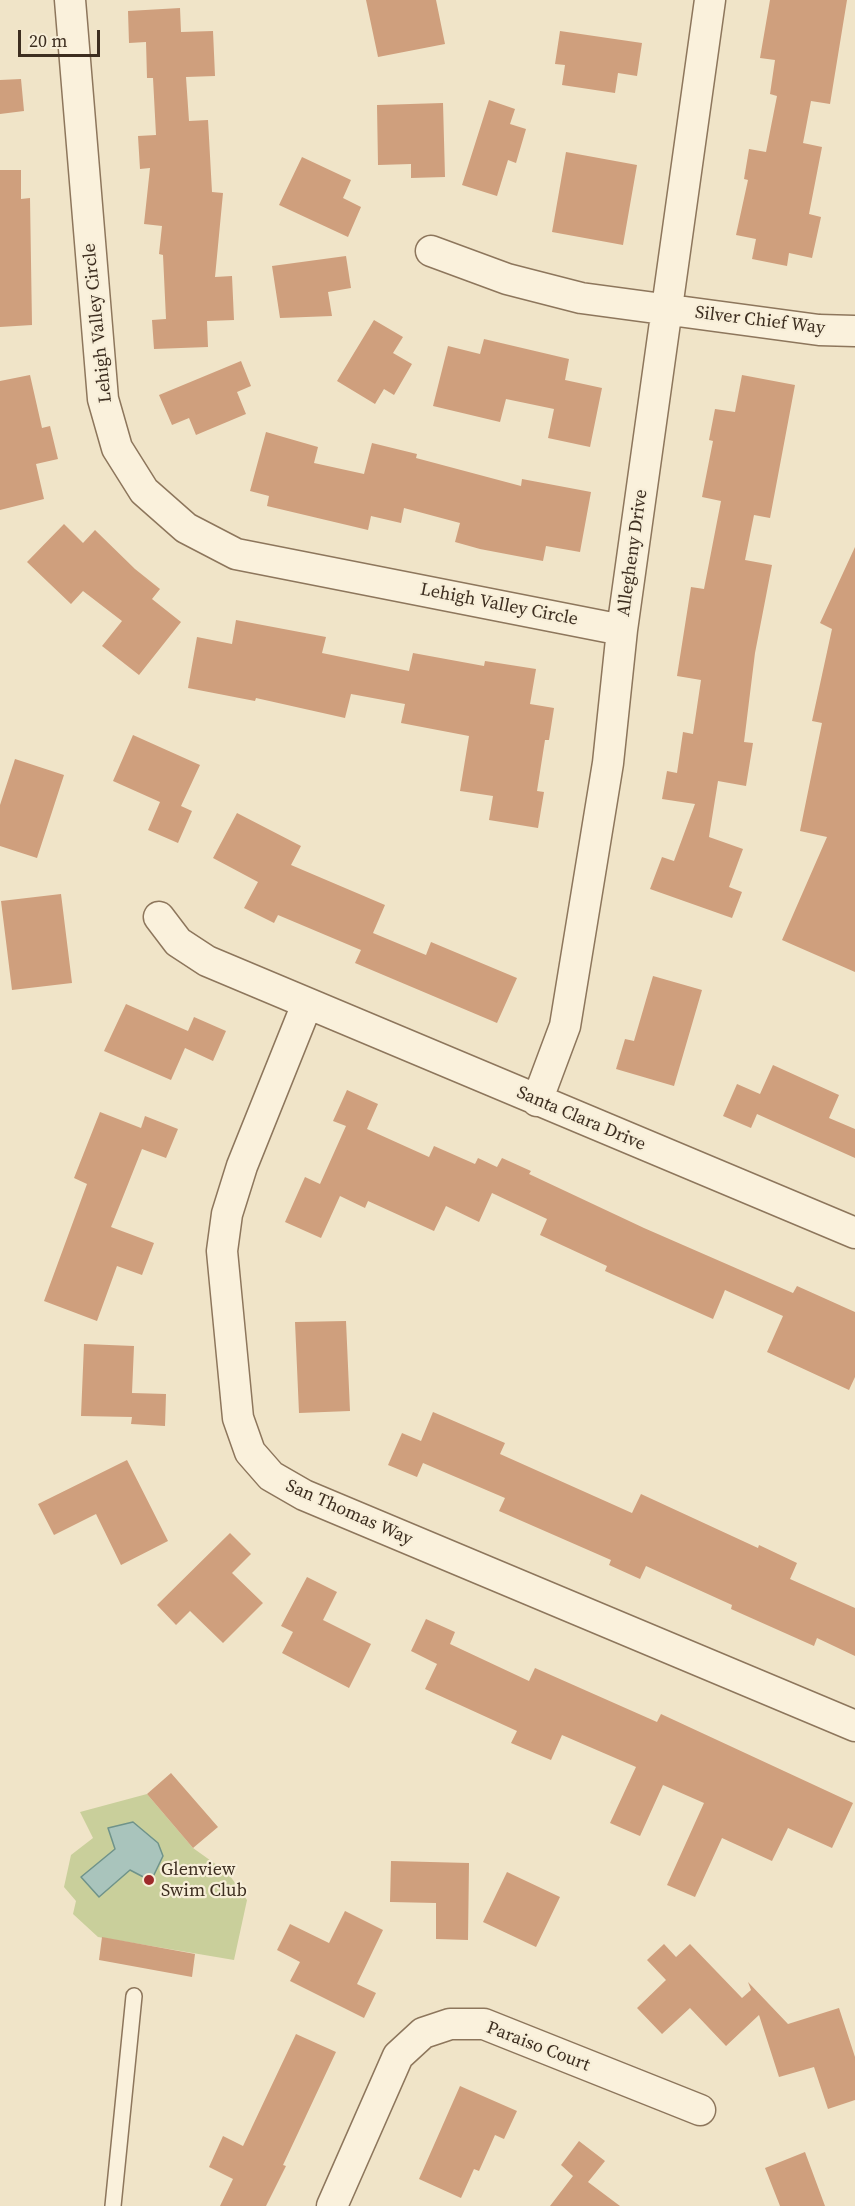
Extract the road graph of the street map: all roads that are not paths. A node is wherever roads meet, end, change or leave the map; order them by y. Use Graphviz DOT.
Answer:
graph roads {
  1 [pos="70,0"];
  2 [pos="710,0"];
  3 [pos="431,251"];
  4 [pos="665,310"];
  5 [pos="855,331"];
  6 [pos="622,630"];
  7 [pos="159,917"];
  8 [pos="307,1004"];
  9 [pos="537,1101"];
  10 [pos="855,1233"];
  11 [pos="855,1726"];
  12 [pos="134,1996"];
  13 [pos="700,2110"];
  14 [pos="113,2206"];
  15 [pos="332,2206"];
  1 -- 6 [label="street, Lehigh Valley Circle"];
  2 -- 4 [label="street, Allegheny Drive"];
  3 -- 4 [label="street, Silver Chief Way"];
  4 -- 5 [label="street, Silver Chief Way"];
  4 -- 6 [label="street, Allegheny Drive"];
  6 -- 9 [label="street, Allegheny Drive"];
  7 -- 8 [label="street, Santa Clara Drive"];
  8 -- 9 [label="street, Santa Clara Drive"];
  8 -- 11 [label="street, San Thomas Way"];
  9 -- 10 [label="street, Santa Clara Drive"];
  12 -- 14 [label="lane"];
  13 -- 15 [label="street, Paraiso Court"];
}
